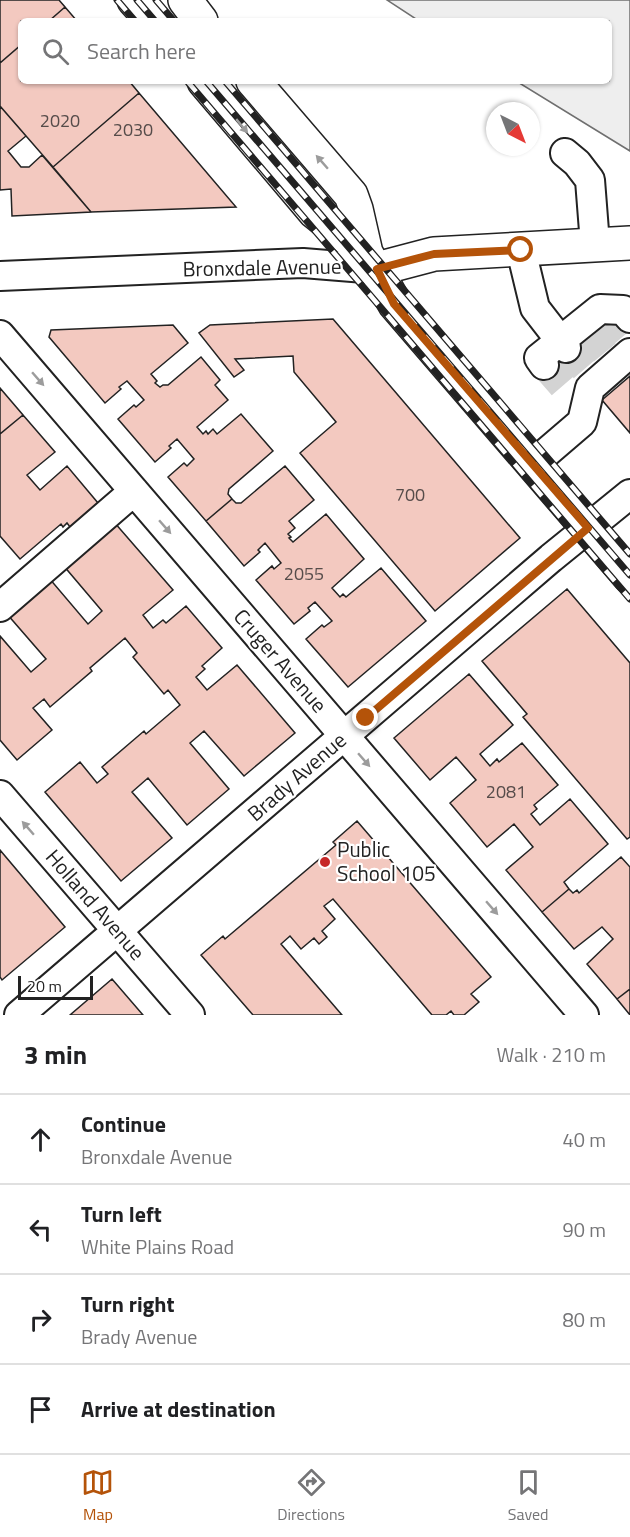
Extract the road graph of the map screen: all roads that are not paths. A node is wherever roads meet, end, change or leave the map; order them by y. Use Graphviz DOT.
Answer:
graph roads {
  1 [pos="134,0"];
  2 [pos="150,18"];
  3 [pos="207,84"];
  4 [pos="255,84"];
  5 [pos="565,153"];
  6 [pos="630,243"];
  7 [pos="595,244"];
  8 [pos="521,250"];
  9 [pos="372,261"];
  10 [pos="0,276"];
  11 [pos="0,335"];
  12 [pos="598,348"];
  13 [pos="544,366"];
  14 [pos="533,464"];
  15 [pos="134,491"];
  16 [pos="630,494"];
  17 [pos="588,528"];
  18 [pos="630,577"];
  19 [pos="0,607"];
  20 [pos="344,737"];
  21 [pos="0,795"];
  22 [pos="118,930"];
  23 [pos="19,1015"];
  24 [pos="190,1015"];
  25 [pos="584,1015"];
  1 -- 2 [label="main road"];
  3 -- 9 [label="main road, one-way"];
  9 -- 4 [label="main road, one-way"];
  5 -- 7 [label="street"];
  6 -- 7 [label="main road, Bronxdale Avenue"];
  7 -- 8 [label="main road, Bronxdale Avenue"];
  8 -- 9 [label="main road, Bronxdale Avenue"];
  8 -- 12 [label="street"];
  9 -- 10 [label="street, Bronxdale Avenue"];
  9 -- 14 [label="main road"];
  11 -- 15 [label="street, Cruger Avenue, one-way"];
  12 -- 13 [label="street"];
  12 -- 14 [label="street"];
  14 -- 17 [label="main road"];
  15 -- 19 [label="street"];
  15 -- 20 [label="street, Cruger Avenue, one-way"];
  16 -- 17 [label="street, Brady Avenue"];
  17 -- 18 [label="main road"];
  17 -- 20 [label="street, Brady Avenue"];
  20 -- 22 [label="street, Brady Avenue"];
  20 -- 25 [label="street, Cruger Avenue, one-way"];
  22 -- 21 [label="street, Holland Avenue, one-way"];
  22 -- 23 [label="street, Brady Avenue"];
  22 -- 24 [label="street, Holland Avenue"];
}
